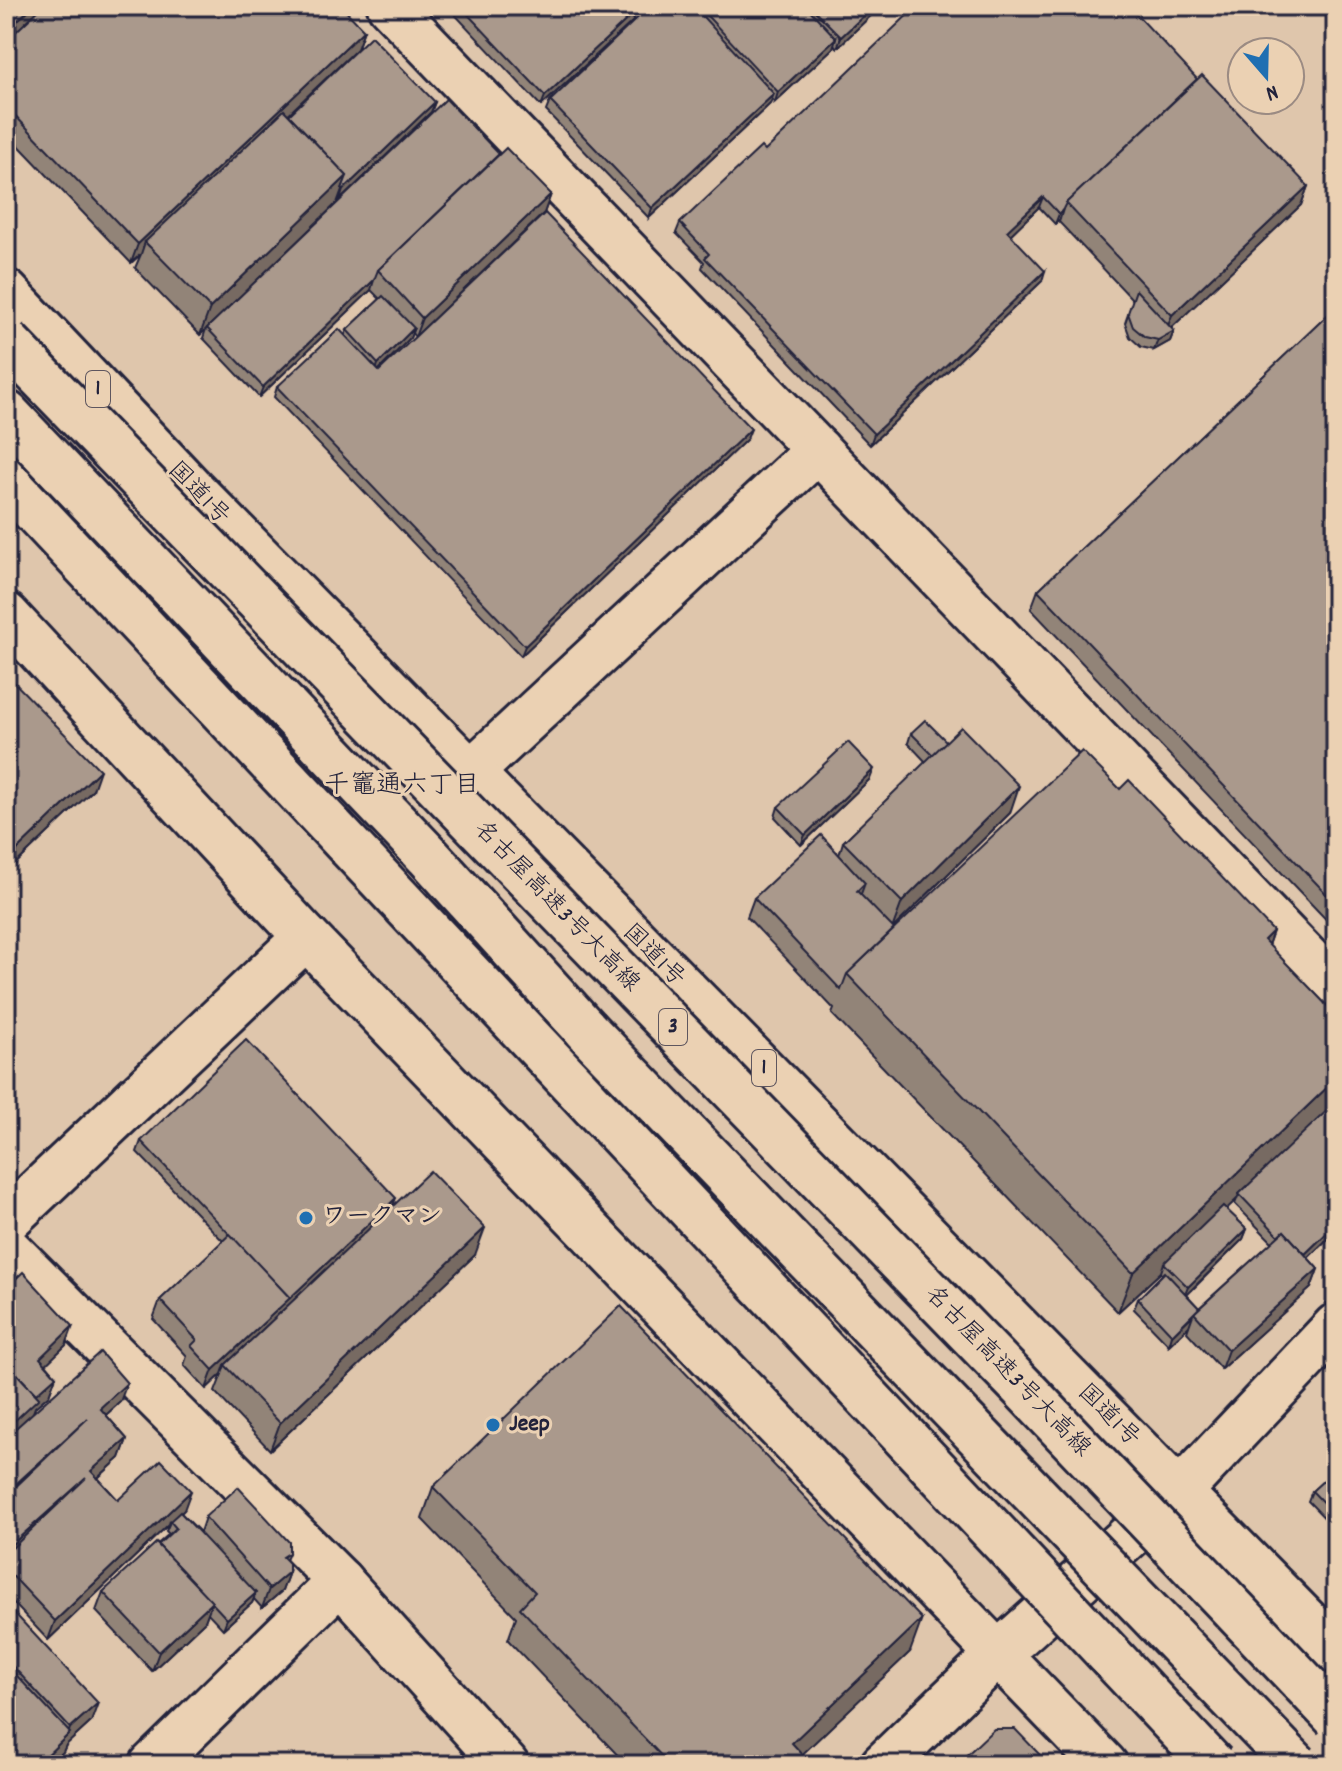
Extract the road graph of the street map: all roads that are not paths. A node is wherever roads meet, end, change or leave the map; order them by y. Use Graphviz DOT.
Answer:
graph roads {
  1 [pos="390,6"];
  2 [pos="6,292"];
  3 [pos="6,341"];
  4 [pos="6,413"];
  5 [pos="818,450"];
  6 [pos="6,481"];
  7 [pos="6,615"];
  8 [pos="471,772"];
  9 [pos="306,937"];
  10 [pos="1336,988"];
  11 [pos="6,1221"];
  12 [pos="6,1247"];
  13 [pos="1336,1326"];
  14 [pos="1181,1490"];
  15 [pos="340,1581"];
  16 [pos="1336,1651"];
  17 [pos="999,1653"];
  18 [pos="1336,1717"];
  19 [pos="152,1765"];
  20 [pos="506,1765"];
  21 [pos="883,1765"];
  22 [pos="1105,1765"];
  23 [pos="1213,1765"];
  24 [pos="1296,1765"];
  1 -- 5 [label="main road"];
  2 -- 8 [label="main road, 国道1号 / 1"];
  3 -- 18 [label="main road, 名古屋高速3号大高線 / 3, bridge"];
  4 -- 24 [label="main road, bridge"];
  5 -- 8 [label="main road"];
  5 -- 10 [label="main road"];
  6 -- 23 [label="main road, bridge"];
  7 -- 9 [label="main road"];
  8 -- 14 [label="main road, 国道1号 / 1"];
  9 -- 11 [label="main road"];
  9 -- 17 [label="main road"];
  12 -- 15 [label="main road"];
  13 -- 14 [label="main road"];
  14 -- 16 [label="main road, 国道1号 / 1"];
  14 -- 17 [label="main road"];
  15 -- 19 [label="main road"];
  15 -- 20 [label="main road"];
  17 -- 21 [label="main road"];
  17 -- 22 [label="main road"];
}
